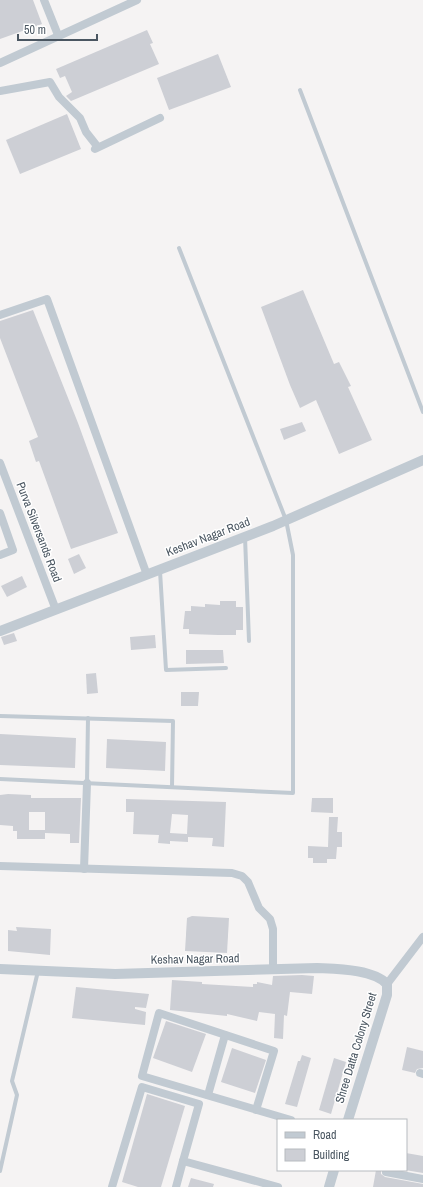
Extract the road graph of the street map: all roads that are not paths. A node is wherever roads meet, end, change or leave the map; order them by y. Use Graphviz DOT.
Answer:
graph roads {
  1 [pos="44,0"];
  2 [pos="137,0"];
  3 [pos="58,35"];
  4 [pos="0,63"];
  5 [pos="300,90"];
  6 [pos="0,91"];
  7 [pos="160,118"];
  8 [pos="179,248"];
  9 [pos="0,315"];
  10 [pos="423,412"];
  11 [pos="423,460"];
  12 [pos="0,463"];
  13 [pos="0,513"];
  14 [pos="286,520"];
  15 [pos="244,537"];
  16 [pos="0,554"];
  17 [pos="160,570"];
  18 [pos="147,575"];
  19 [pos="56,610"];
  20 [pos="0,631"];
  21 [pos="248,641"];
  22 [pos="226,668"];
  23 [pos="0,716"];
  24 [pos="88,718"];
  25 [pos="0,779"];
  26 [pos="87,783"];
  27 [pos="172,787"];
  28 [pos="0,866"];
  29 [pos="84,869"];
  30 [pos="423,937"];
  31 [pos="0,969"];
  32 [pos="273,970"];
  33 [pos="38,971"];
  34 [pos="387,984"];
  35 [pos="225,1035"];
  36 [pos="208,1096"];
  37 [pos="256,1110"];
  38 [pos="288,1119"];
  39 [pos="348,1119"];
  40 [pos="183,1161"];
  41 [pos="0,1171"];
  42 [pos="334,1171"];
  43 [pos="386,1172"];
  44 [pos="423,1179"];
  45 [pos="112,1187"];
  46 [pos="176,1187"];
  47 [pos="278,1187"];
  48 [pos="329,1187"];
  1 -- 3 [label="street"];
  2 -- 3 [label="street"];
  3 -- 4 [label="street"];
  5 -- 10 [label="lane"];
  6 -- 7 [label="street"];
  8 -- 14 [label="lane"];
  9 -- 18 [label="street"];
  11 -- 14 [label="street, Keshav Nagar Road"];
  12 -- 19 [label="street, Purva Silversands Road"];
  13 -- 16 [label="street"];
  14 -- 15 [label="street, Keshav Nagar Road"];
  14 -- 27 [label="lane"];
  15 -- 17 [label="street, Keshav Nagar Road"];
  15 -- 21 [label="lane"];
  17 -- 18 [label="street, Keshav Nagar Road"];
  17 -- 22 [label="lane"];
  18 -- 19 [label="street, Keshav Nagar Road"];
  19 -- 20 [label="street, Keshav Nagar Road"];
  23 -- 24 [label="lane"];
  24 -- 26 [label="lane"];
  24 -- 27 [label="lane"];
  25 -- 26 [label="lane"];
  26 -- 27 [label="lane"];
  26 -- 29 [label="street"];
  28 -- 29 [label="street"];
  29 -- 32 [label="street"];
  30 -- 34 [label="street"];
  31 -- 33 [label="street, Keshav Nagar Road"];
  32 -- 33 [label="street, Keshav Nagar Road"];
  32 -- 34 [label="street, Keshav Nagar Road"];
  33 -- 41 [label="lane"];
  34 -- 39 [label="street, Shree Datta Colony Street"];
  35 -- 36 [label="street"];
  35 -- 36 [label="street"];
  35 -- 37 [label="street"];
  36 -- 37 [label="street"];
  37 -- 38 [label="street"];
  40 -- 45 [label="street"];
  40 -- 46 [label="street"];
  40 -- 47 [label="street"];
  42 -- 48 [label="street"];
  43 -- 44 [label="street"];
}
